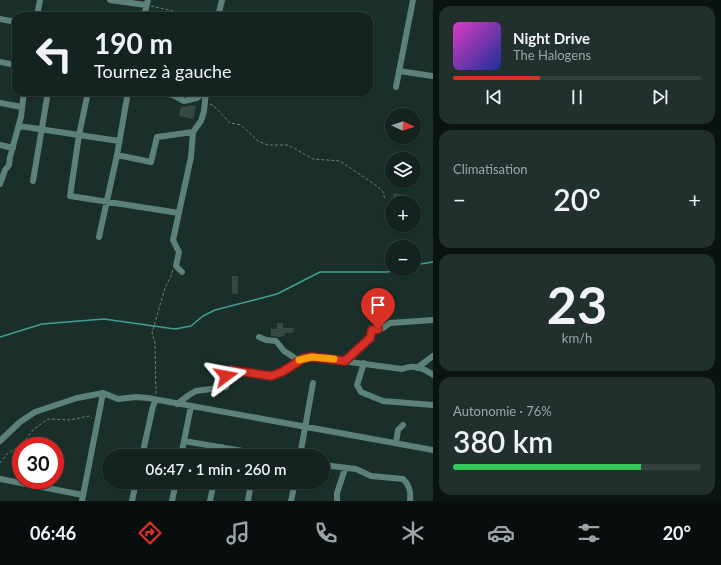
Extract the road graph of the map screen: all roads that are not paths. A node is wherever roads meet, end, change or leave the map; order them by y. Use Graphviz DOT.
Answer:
graph roads {
  1 [pos="40,0"];
  2 [pos="110,0"];
  3 [pos="222,0"];
  4 [pos="413,0"];
  5 [pos="147,3"];
  6 [pos="38,12"];
  7 [pos="219,12"];
  8 [pos="0,19"];
  9 [pos="12,21"];
  10 [pos="0,62"];
  11 [pos="12,64"];
  12 [pos="399,71"];
  13 [pos="433,76"];
  14 [pos="396,87"];
  15 [pos="23,96"];
  16 [pos="47,96"];
  17 [pos="87,96"];
  18 [pos="127,96"];
  19 [pos="175,96"];
  20 [pos="200,96"];
  21 [pos="205,96"];
  22 [pos="0,103"];
  23 [pos="22,107"];
  24 [pos="19,126"];
  25 [pos="42,130"];
  26 [pos="193,132"];
  27 [pos="79,135"];
  28 [pos="119,141"];
  29 [pos="0,145"];
  30 [pos="12,148"];
  31 [pos="117,156"];
  32 [pos="33,182"];
  33 [pos="0,184"];
  34 [pos="106,203"];
  35 [pos="179,213"];
  36 [pos="99,237"];
  37 [pos="182,272"];
  38 [pos="433,320"];
  39 [pos="260,337"];
  40 [pos="433,356"];
  41 [pos="298,360"];
  42 [pos="345,361"];
  43 [pos="364,363"];
  44 [pos="417,368"];
  45 [pos="433,375"];
  46 [pos="314,383"];
  47 [pos="103,393"];
  48 [pos="156,400"];
  49 [pos="177,404"];
  50 [pos="191,406"];
  51 [pos="433,406"];
  52 [pos="403,425"];
  53 [pos="305,427"];
  54 [pos="0,441"];
  55 [pos="184,441"];
  56 [pos="396,443"];
  57 [pos="222,447"];
  58 [pos="144,449"];
  59 [pos="182,449"];
  60 [pos="230,449"];
  61 [pos="301,449"];
  62 [pos="433,450"];
  63 [pos="330,466"];
  64 [pos="345,469"];
  65 [pos="0,479"];
  66 [pos="135,489"];
  67 [pos="175,489"];
  68 [pos="213,489"];
  69 [pos="250,489"];
  70 [pos="294,489"];
  71 [pos="83,498"];
  72 [pos="132,501"];
  73 [pos="172,501"];
  74 [pos="210,501"];
  75 [pos="248,501"];
  76 [pos="291,501"];
  77 [pos="337,501"];
  78 [pos="410,501"];
  1 -- 6 [label="street"];
  2 -- 5 [label="street"];
  3 -- 7 [label="street"];
  4 -- 12 [label="street"];
  8 -- 9 [label="street"];
  10 -- 11 [label="street"];
  12 -- 13 [label="street"];
  12 -- 14 [label="street"];
  15 -- 23 [label="street"];
  16 -- 25 [label="street"];
  17 -- 27 [label="street"];
  18 -- 28 [label="street"];
  19 -- 20 [label="street"];
  21 -- 26 [label="street"];
  22 -- 23 [label="street"];
  23 -- 24 [label="street"];
  24 -- 25 [label="street"];
  24 -- 30 [label="street"];
  25 -- 27 [label="street"];
  25 -- 32 [label="street"];
  26 -- 31 [label="street"];
  26 -- 35 [label="street"];
  27 -- 28 [label="street"];
  27 -- 34 [label="street"];
  28 -- 31 [label="street"];
  29 -- 30 [label="street"];
  30 -- 33 [label="street"];
  31 -- 34 [label="street"];
  34 -- 35 [label="street"];
  34 -- 36 [label="street"];
  35 -- 37 [label="street"];
  38 -- 42 [label="street"];
  39 -- 41 [label="street"];
  40 -- 44 [label="street"];
  41 -- 42 [label="street"];
  41 -- 49 [label="street"];
  42 -- 43 [label="street"];
  43 -- 44 [label="street"];
  43 -- 51 [label="street"];
  44 -- 45 [label="street"];
  46 -- 53 [label="street"];
  47 -- 48 [label="street"];
  47 -- 54 [label="street"];
  47 -- 71 [label="street"];
  48 -- 49 [label="street"];
  48 -- 58 [label="street"];
  49 -- 50 [label="street"];
  50 -- 53 [label="street"];
  50 -- 55 [label="street"];
  52 -- 56 [label="street"];
  53 -- 56 [label="street"];
  53 -- 61 [label="street"];
  55 -- 57 [label="street"];
  55 -- 59 [label="street"];
  56 -- 62 [label="street"];
  57 -- 60 [label="street"];
  63 -- 64 [label="street"];
  64 -- 77 [label="street"];
  64 -- 78 [label="street"];
  65 -- 71 [label="street"];
  66 -- 72 [label="street"];
  67 -- 73 [label="street"];
  68 -- 74 [label="street"];
  69 -- 75 [label="street"];
  70 -- 76 [label="street"];
}
